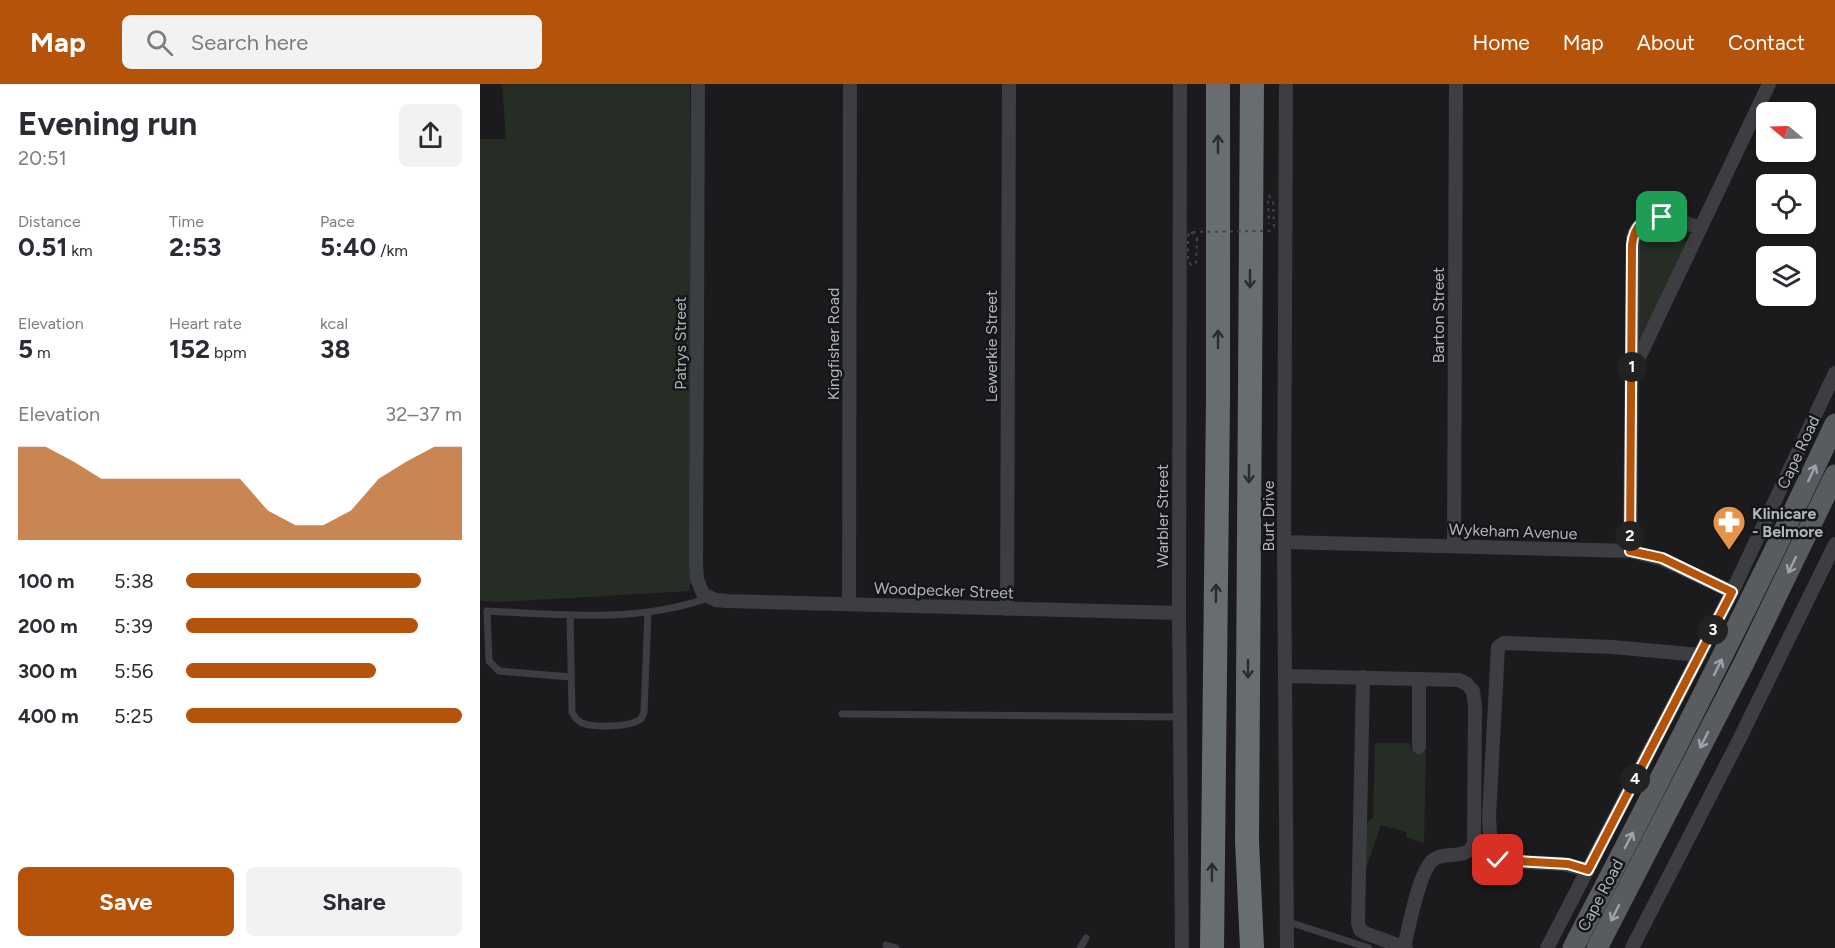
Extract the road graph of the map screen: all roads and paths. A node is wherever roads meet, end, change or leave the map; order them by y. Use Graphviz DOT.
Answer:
graph roads {
  1 [pos="698,84"];
  2 [pos="850,84"];
  3 [pos="1009,84"];
  4 [pos="1180,84"];
  5 [pos="1252,84"];
  6 [pos="1286,84"];
  7 [pos="1456,84"];
  8 [pos="1768,84"];
  9 [pos="1218,86"];
  10 [pos="1269,224"];
  11 [pos="1700,228"];
  12 [pos="1197,238"];
  13 [pos="1632,372"];
  14 [pos="1835,373"];
  15 [pos="1835,424"];
  16 [pos="1835,475"];
  17 [pos="1284,542"];
  18 [pos="1835,544"];
  19 [pos="1454,546"];
  20 [pos="1630,551"];
  21 [pos="1732,592"];
  22 [pos="708,598"];
  23 [pos="849,604"];
  24 [pos="1760,606"];
  25 [pos="1006,609"];
  26 [pos="648,612"];
  27 [pos="1179,613"];
  28 [pos="570,615"];
  29 [pos="1700,655"];
  30 [pos="1285,676"];
  31 [pos="571,677"];
  32 [pos="1363,677"];
  33 [pos="1419,679"];
  34 [pos="842,714"];
  35 [pos="1179,717"];
  36 [pos="1419,747"];
  37 [pos="1588,870"];
  38 [pos="1286,920"];
  39 [pos="1086,938"];
  40 [pos="1212,942"];
  41 [pos="886,945"];
  42 [pos="896,948"];
  43 [pos="1080,948"];
  44 [pos="1182,948"];
  45 [pos="1252,948"];
  46 [pos="1287,948"];
  47 [pos="1369,948"];
  48 [pos="1405,948"];
  49 [pos="1547,948"];
  50 [pos="1573,948"];
  51 [pos="1597,948"];
  52 [pos="1632,948"];
  1 -- 22 [label="street, Patrys Street"];
  2 -- 23 [label="street, Kingfisher Road"];
  3 -- 25 [label="street, Lewerkie Street"];
  4 -- 27 [label="street, Warbler Street"];
  5 -- 45 [label="highway, one-way"];
  6 -- 17 [label="street, Burt Drive"];
  7 -- 19 [label="street, Barton Street"];
  8 -- 11 [label="street"];
  40 -- 9 [label="highway, one-way"];
  10 -- 12 [label="path, bridge"];
  11 -- 13 [label="street"];
  11 -- 13 [label="street"];
  13 -- 20 [label="street"];
  14 -- 21 [label="street, Cape Road"];
  24 -- 15 [label="main road, Cape Road, one-way"];
  16 -- 24 [label="main road, Cape Road, one-way"];
  17 -- 19 [label="street, Wykeham Avenue"];
  17 -- 30 [label="street, Burt Drive"];
  18 -- 52 [label="street"];
  19 -- 20 [label="street, Wykeham Avenue"];
  20 -- 21 [label="street, Wykeham Avenue"];
  21 -- 29 [label="street, Cape Road"];
  22 -- 23 [label="street, Woodpecker Street"];
  22 -- 26 [label="lane"];
  23 -- 25 [label="street, Woodpecker Street"];
  50 -- 24 [label="main road, Cape Road, one-way"];
  24 -- 51 [label="main road, Cape Road, one-way"];
  25 -- 27 [label="street, Woodpecker Street"];
  26 -- 28 [label="lane"];
  26 -- 31 [label="lane"];
  27 -- 35 [label="street, Warbler Street"];
  28 -- 31 [label="lane"];
  28 -- 31 [label="lane"];
  29 -- 37 [label="street, Cape Road"];
  29 -- 37 [label="street"];
  30 -- 32 [label="street"];
  30 -- 38 [label="street, Burt Drive"];
  32 -- 33 [label="street"];
  32 -- 48 [label="street"];
  33 -- 36 [label="street"];
  33 -- 48 [label="street"];
  34 -- 35 [label="lane"];
  35 -- 44 [label="street, Warbler Street"];
  37 -- 49 [label="street, Cape Road"];
  38 -- 46 [label="street, Burt Drive"];
  38 -- 47 [label="lane"];
  39 -- 43 [label="lane"];
  41 -- 42 [label="lane"];
}
